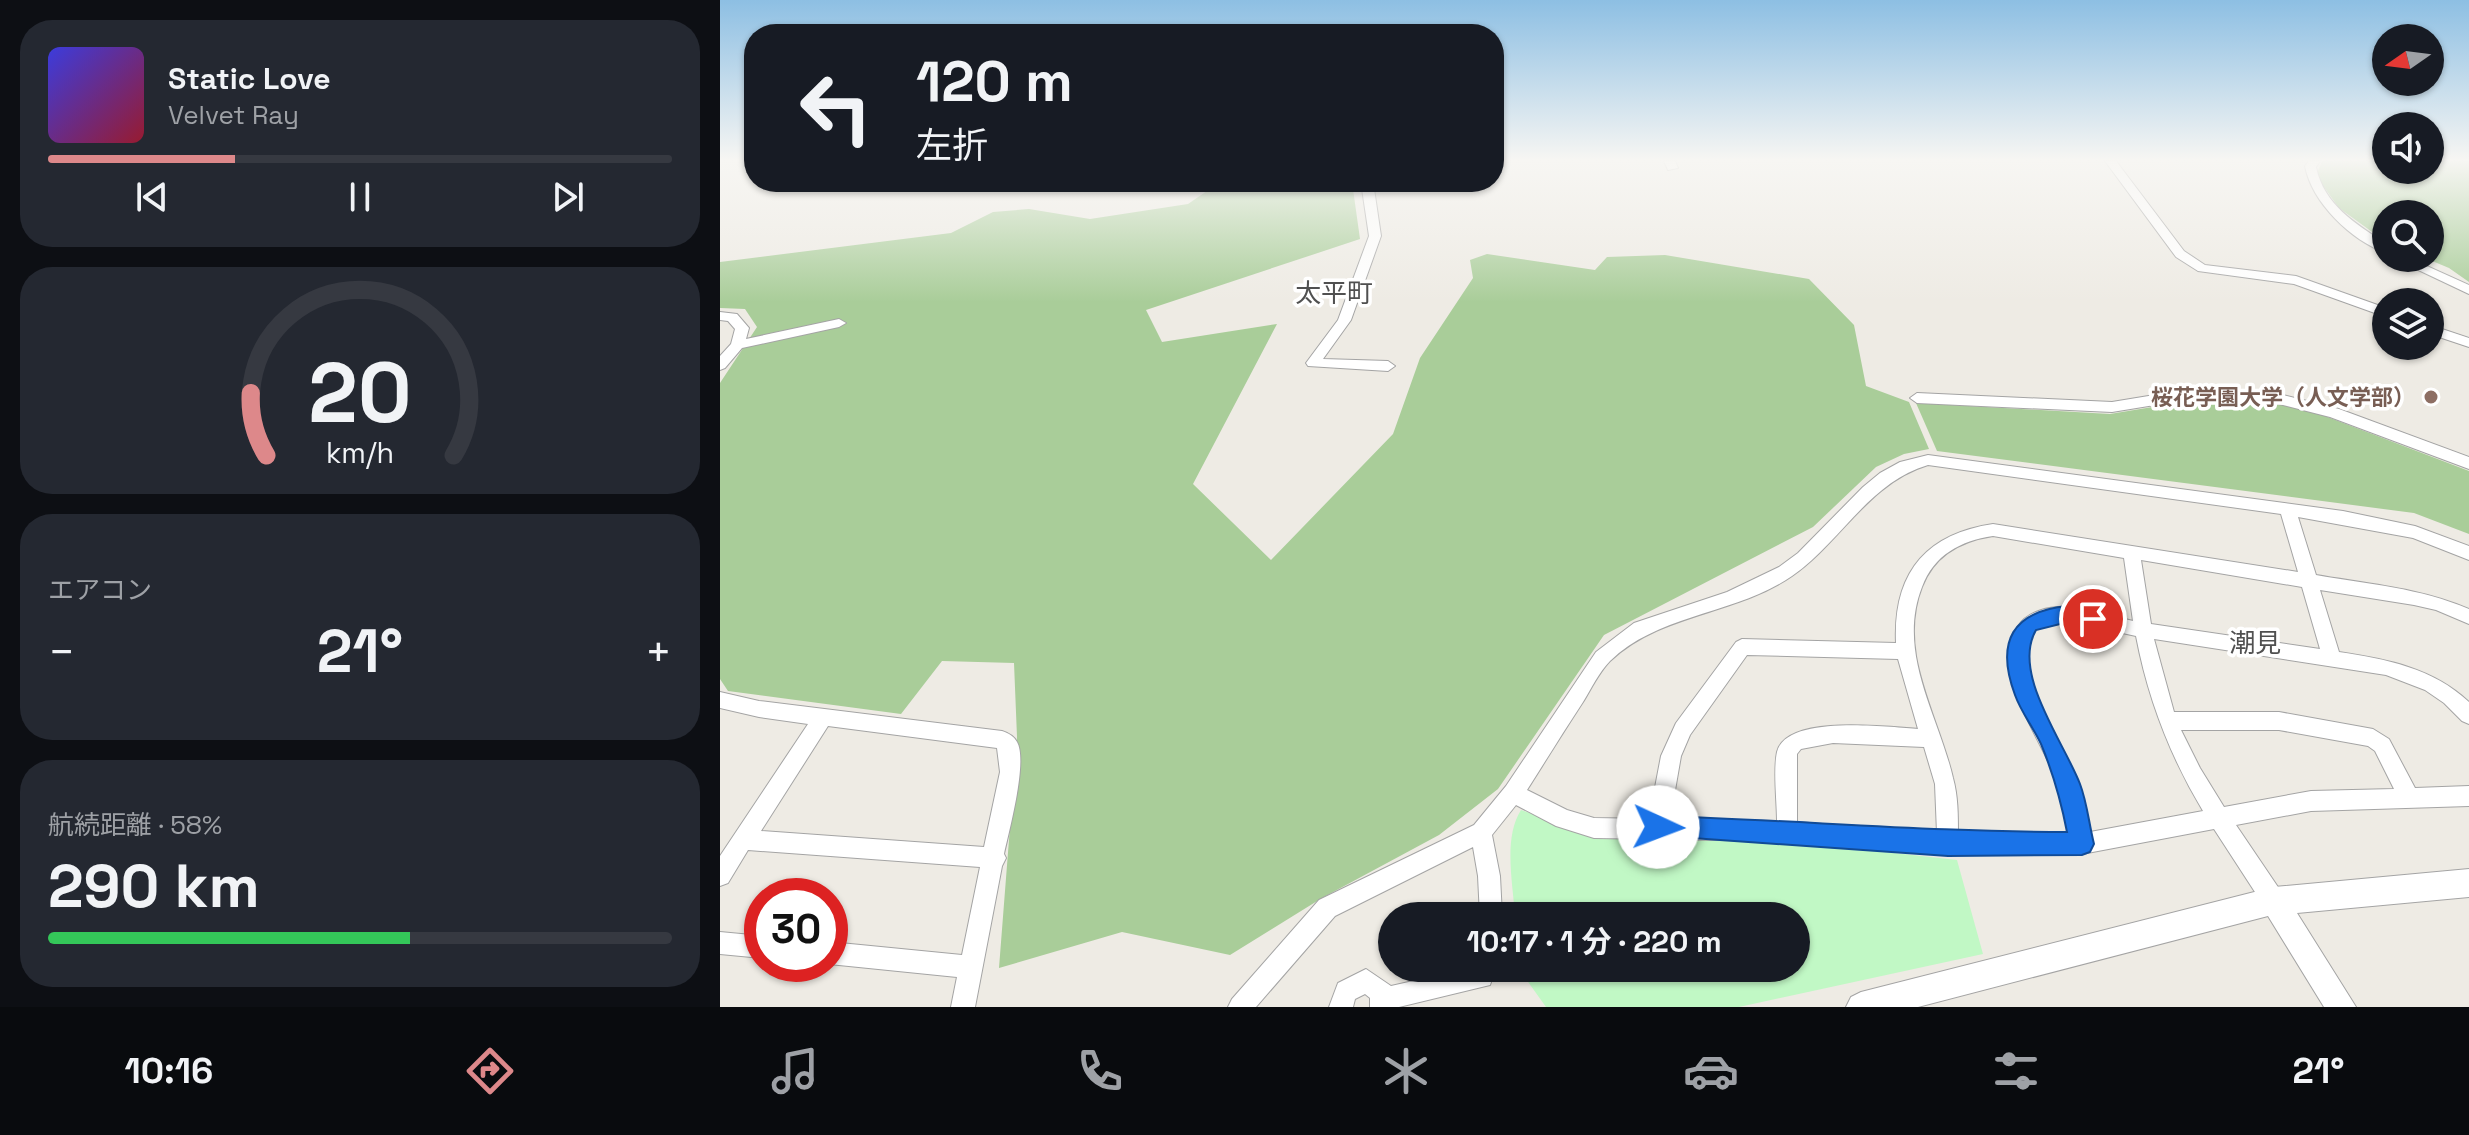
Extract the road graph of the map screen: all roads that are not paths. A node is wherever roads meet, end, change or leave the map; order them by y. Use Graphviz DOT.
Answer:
graph roads {
  1 [pos="1371,208"];
  2 [pos="2145,208"];
  3 [pos="2331,208"];
  4 [pos="2372,239"];
  5 [pos="2430,272"];
  6 [pos="2469,290"];
  7 [pos="2372,308"];
  8 [pos="720,316"];
  9 [pos="839,323"];
  10 [pos="2444,334"];
  11 [pos="2469,343"];
  12 [pos="737,345"];
  13 [pos="722,360"];
  14 [pos="1388,366"];
  15 [pos="1917,398"];
  16 [pos="2469,463"];
  17 [pos="2287,508"];
  18 [pos="2469,553"];
  19 [pos="2132,555"];
  20 [pos="2311,583"];
  21 [pos="2469,617"];
  22 [pos="2142,630"];
  23 [pos="1905,651"];
  24 [pos="2332,659"];
  25 [pos="720,700"];
  26 [pos="2469,715"];
  27 [pos="823,718"];
  28 [pos="2168,721"];
  29 [pos="1929,738"];
  30 [pos="1513,793"];
  31 [pos="2408,796"];
  32 [pos="2469,796"];
  33 [pos="2220,818"];
  34 [pos="1658,827"];
  35 [pos="1787,831"];
  36 [pos="1481,832"];
  37 [pos="746,840"];
  38 [pos="1948,844"];
  39 [pos="2082,844"];
  40 [pos="995,858"];
  41 [pos="720,875"];
  42 [pos="2469,883"];
  43 [pos="2274,901"];
  44 [pos="1490,902"];
  45 [pos="720,943"];
  46 [pos="744,945"];
  47 [pos="848,955"];
  48 [pos="972,967"];
  49 [pos="1463,982"];
  50 [pos="1383,1003"];
  51 [pos="963,1007"];
  52 [pos="1240,1007"];
  53 [pos="1339,1007"];
  54 [pos="1861,1007"];
  55 [pos="2341,1007"];
  1 -- 14 [label="street"];
  2 -- 7 [label="street"];
  3 -- 4 [label="street"];
  5 -- 6 [label="street"];
  8 -- 12 [label="street"];
  9 -- 12 [label="street"];
  10 -- 11 [label="street"];
  12 -- 13 [label="street"];
  15 -- 16 [label="street"];
  17 -- 18 [label="street"];
  17 -- 20 [label="street"];
  17 -- 30 [label="street"];
  19 -- 20 [label="street"];
  19 -- 22 [label="street"];
  19 -- 23 [label="street"];
  20 -- 21 [label="street"];
  20 -- 24 [label="street"];
  22 -- 24 [label="street"];
  22 -- 28 [label="street"];
  22 -- 39 [label="street"];
  23 -- 29 [label="street"];
  23 -- 34 [label="street"];
  24 -- 26 [label="street"];
  25 -- 27 [label="street"];
  27 -- 37 [label="street"];
  27 -- 40 [label="street"];
  28 -- 31 [label="street"];
  28 -- 33 [label="street"];
  29 -- 35 [label="street"];
  29 -- 38 [label="street"];
  30 -- 34 [label="street"];
  30 -- 36 [label="street"];
  31 -- 32 [label="street"];
  31 -- 33 [label="street"];
  33 -- 39 [label="street"];
  33 -- 43 [label="street"];
  34 -- 35 [label="street"];
  35 -- 38 [label="street"];
  36 -- 44 [label="street"];
  36 -- 52 [label="street"];
  37 -- 40 [label="street"];
  37 -- 41 [label="street"];
  38 -- 39 [label="street"];
  40 -- 48 [label="street"];
  42 -- 43 [label="street"];
  43 -- 54 [label="street"];
  43 -- 55 [label="street"];
  45 -- 46 [label="street"];
  47 -- 48 [label="street"];
  48 -- 51 [label="street"];
  49 -- 50 [label="street"];
  50 -- 53 [label="street"];
}
